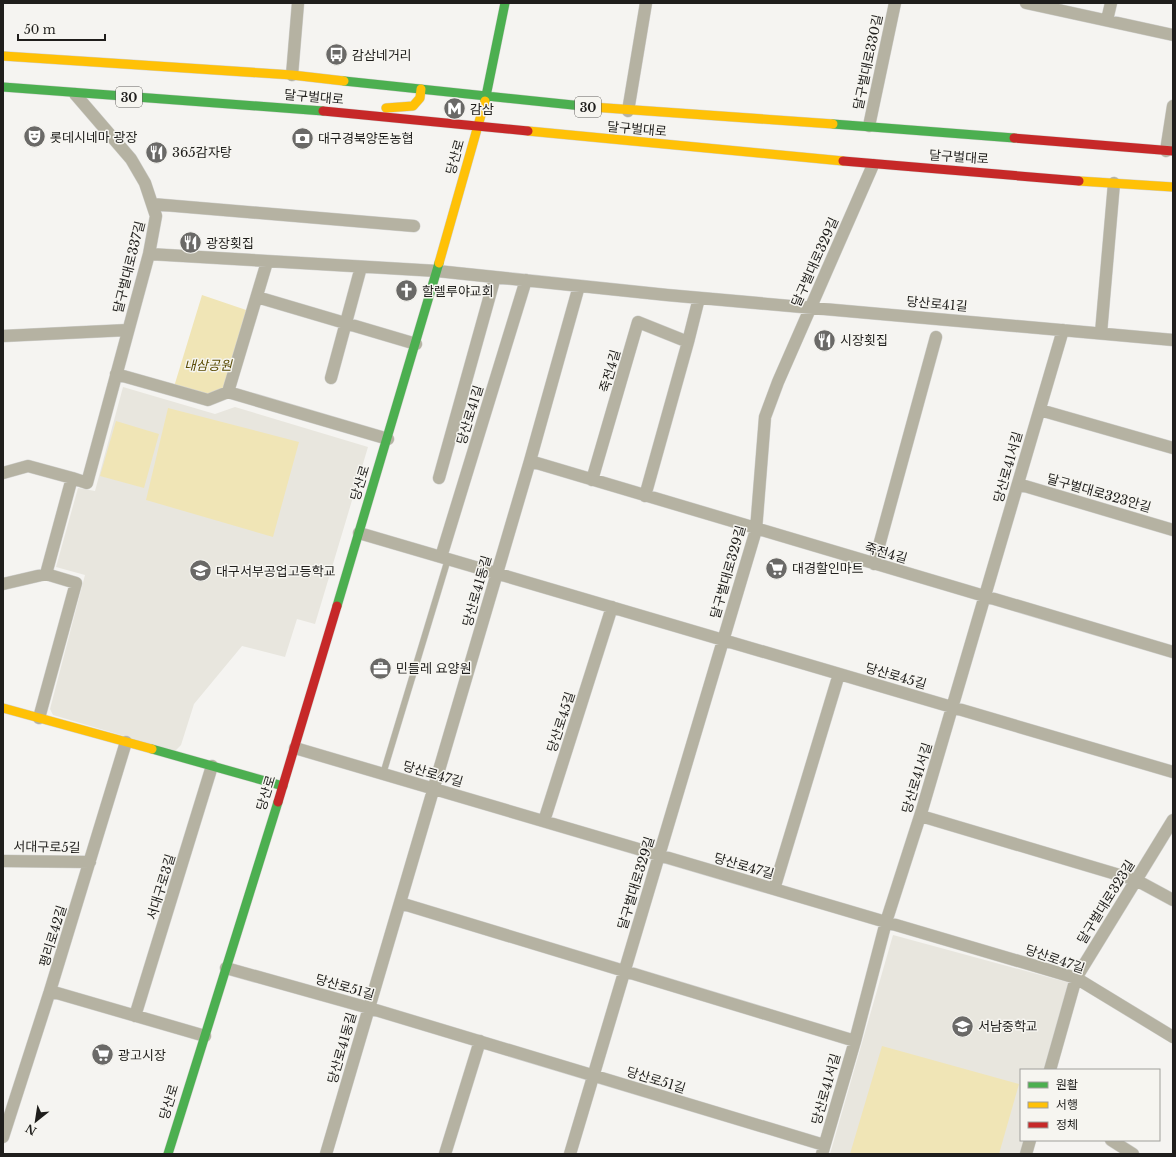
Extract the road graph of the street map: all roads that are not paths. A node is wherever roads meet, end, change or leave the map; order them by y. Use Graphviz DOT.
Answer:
graph roads {
  1 [pos="298,3"];
  2 [pos="505,3"];
  3 [pos="646,3"];
  4 [pos="895,3"];
  5 [pos="1026,3"];
  6 [pos="1111,3"];
  7 [pos="1076,8"];
  8 [pos="1107,20"];
  9 [pos="1173,35"];
  10 [pos="3,56"];
  11 [pos="292,75"];
  12 [pos="3,87"];
  13 [pos="421,89"];
  14 [pos="75,94"];
  15 [pos="486,96"];
  16 [pos="1173,106"];
  17 [pos="628,111"];
  18 [pos="379,116"];
  19 [pos="868,126"];
  20 [pos="478,128"];
  21 [pos="1170,151"];
  22 [pos="872,165"];
  23 [pos="1114,183"];
  24 [pos="1173,187"];
  25 [pos="152,204"];
  26 [pos="414,226"];
  27 [pos="149,254"];
  28 [pos="267,262"];
  29 [pos="360,267"];
  30 [pos="438,272"];
  31 [pos="495,277"];
  32 [pos="526,280"];
  33 [pos="579,286"];
  34 [pos="257,296"];
  35 [pos="698,298"];
  36 [pos="810,308"];
  37 [pos="345,323"];
  38 [pos="128,330"];
  39 [pos="1063,330"];
  40 [pos="1101,333"];
  41 [pos="3,336"];
  42 [pos="936,337"];
  43 [pos="1173,340"];
  44 [pos="688,342"];
  45 [pos="416,344"];
  46 [pos="116,374"];
  47 [pos="330,378"];
  48 [pos="228,392"];
  49 [pos="1040,410"];
  50 [pos="388,439"];
  51 [pos="1173,448"];
  52 [pos="530,461"];
  53 [pos="3,473"];
  54 [pos="72,478"];
  55 [pos="439,478"];
  56 [pos="592,480"];
  57 [pos="1018,484"];
  58 [pos="645,496"];
  59 [pos="756,530"];
  60 [pos="1173,530"];
  61 [pos="359,533"];
  62 [pos="445,558"];
  63 [pos="874,564"];
  64 [pos="46,574"];
  65 [pos="497,574"];
  66 [pos="3,584"];
  67 [pos="985,597"];
  68 [pos="612,608"];
  69 [pos="723,640"];
  70 [pos="1173,652"];
  71 [pos="839,674"];
  72 [pos="952,707"];
  73 [pos="3,708"];
  74 [pos="39,718"];
  75 [pos="126,742"];
  76 [pos="295,748"];
  77 [pos="212,766"];
  78 [pos="1173,772"];
  79 [pos="383,774"];
  80 [pos="284,786"];
  81 [pos="434,789"];
  82 [pos="921,816"];
  83 [pos="1173,820"];
  84 [pos="544,821"];
  85 [pos="659,855"];
  86 [pos="3,861"];
  87 [pos="90,862"];
  88 [pos="1136,880"];
  89 [pos="774,889"];
  90 [pos="1173,900"];
  91 [pos="400,903"];
  92 [pos="886,922"];
  93 [pos="226,968"];
  94 [pos="625,972"];
  95 [pos="1076,978"];
  96 [pos="50,991"];
  97 [pos="369,1008"];
  98 [pos="135,1016"];
  99 [pos="205,1036"];
  100 [pos="1173,1037"];
  101 [pos="480,1041"];
  102 [pos="855,1041"];
  103 [pos="1050,1069"];
  104 [pos="594,1076"];
  105 [pos="3,1137"];
  106 [pos="1030,1141"];
  107 [pos="1112,1141"];
  108 [pos="823,1150"];
  109 [pos="168,1154"];
  110 [pos="326,1154"];
  111 [pos="445,1154"];
  112 [pos="570,1154"];
  113 [pos="1026,1154"];
  114 [pos="1133,1154"];
  1 -- 11 [label="street"];
  2 -- 15 [label="main road, 당산로"];
  3 -- 17 [label="street"];
  4 -- 19 [label="street, 달구벌대로330길"];
  5 -- 7 [label="street"];
  6 -- 8 [label="street"];
  7 -- 8 [label="street"];
  8 -- 9 [label="street"];
  10 -- 11 [label="main road, 달구벌대로 / 30"];
  11 -- 13 [label="main road, 달구벌대로 / 30"];
  12 -- 14 [label="main road, 달구벌대로 / 30"];
  13 -- 15 [label="main road, 달구벌대로 / 30"];
  13 -- 18 [label="main road"];
  14 -- 18 [label="main road, 달구벌대로 / 30"];
  14 -- 25 [label="street, 달구벌대로337길"];
  15 -- 17 [label="main road, 달구벌대로 / 30"];
  15 -- 20 [label="main road, 당산로"];
  16 -- 21 [label="street, 달구벌대로"];
  17 -- 19 [label="main road, 달구벌대로 / 30"];
  18 -- 20 [label="main road, 달구벌대로 / 30"];
  19 -- 21 [label="main road, 달구벌대로 / 30"];
  20 -- 22 [label="main road, 달구벌대로 / 30"];
  20 -- 30 [label="main road, 당산로"];
  22 -- 23 [label="main road, 달구벌대로 / 30"];
  22 -- 36 [label="street, 달구벌대로329길"];
  23 -- 24 [label="main road, 달구벌대로 / 30"];
  23 -- 40 [label="street"];
  25 -- 26 [label="street"];
  25 -- 27 [label="street, 달구벌대로337길"];
  27 -- 28 [label="street"];
  27 -- 38 [label="street, 달구벌대로337길"];
  28 -- 29 [label="street"];
  28 -- 34 [label="street"];
  29 -- 30 [label="street"];
  29 -- 37 [label="street"];
  30 -- 31 [label="street, 당산로41길"];
  30 -- 45 [label="main road, 당산로"];
  31 -- 32 [label="street, 당산로41길"];
  31 -- 55 [label="street, 당산로41길"];
  32 -- 33 [label="street, 당산로41길"];
  32 -- 62 [label="street, 당산로41길"];
  33 -- 35 [label="street, 당산로41길"];
  33 -- 52 [label="street, 당산로41동길"];
  34 -- 37 [label="street"];
  34 -- 48 [label="street"];
  35 -- 36 [label="street, 당산로41길"];
  35 -- 44 [label="street"];
  36 -- 39 [label="street, 당산로41길"];
  36 -- 59 [label="street, 달구벌대로329길"];
  37 -- 45 [label="street"];
  37 -- 47 [label="street"];
  38 -- 41 [label="street, 달구벌대로337길"];
  38 -- 46 [label="street, 달구벌대로337길"];
  39 -- 40 [label="street, 당산로41길"];
  39 -- 49 [label="street, 당산로41서길"];
  40 -- 43 [label="street, 당산로41길"];
  42 -- 63 [label="street"];
  44 -- 56 [label="street, 죽전4길"];
  44 -- 58 [label="street"];
  45 -- 50 [label="main road, 당산로"];
  46 -- 48 [label="street"];
  46 -- 54 [label="street, 달구벌대로337길"];
  48 -- 50 [label="street"];
  49 -- 51 [label="street"];
  49 -- 57 [label="street, 당산로41서길"];
  50 -- 61 [label="main road, 당산로"];
  52 -- 56 [label="street, 죽전4길"];
  52 -- 65 [label="street, 당산로41동길"];
  53 -- 54 [label="street"];
  54 -- 64 [label="street"];
  56 -- 58 [label="street, 죽전4길"];
  57 -- 60 [label="street, 달구벌대로323안길"];
  57 -- 67 [label="street, 당산로41서길"];
  58 -- 59 [label="street, 죽전4길"];
  59 -- 63 [label="street, 죽전4길"];
  59 -- 69 [label="street, 달구벌대로329길"];
  61 -- 62 [label="street, 당산로45길"];
  61 -- 76 [label="main road, 당산로"];
  62 -- 65 [label="street, 당산로45길"];
  62 -- 79 [label="lane"];
  63 -- 67 [label="street, 죽전4길"];
  64 -- 66 [label="street"];
  64 -- 74 [label="street"];
  65 -- 68 [label="street, 당산로45길"];
  65 -- 81 [label="street, 당산로41동길"];
  67 -- 70 [label="street, 죽전4길"];
  67 -- 72 [label="street, 당산로41서길"];
  68 -- 69 [label="street, 당산로45길"];
  68 -- 84 [label="street, 당산로45길"];
  69 -- 71 [label="street, 당산로45길"];
  69 -- 85 [label="street, 달구벌대로329길"];
  71 -- 72 [label="street, 당산로45길"];
  71 -- 89 [label="street"];
  72 -- 78 [label="street, 당산로45길"];
  72 -- 82 [label="street, 당산로41서길"];
  73 -- 74 [label="main road"];
  74 -- 75 [label="main road"];
  75 -- 77 [label="main road"];
  75 -- 87 [label="street, 평리로42길"];
  76 -- 79 [label="street, 당산로47길"];
  76 -- 80 [label="main road, 당산로"];
  77 -- 80 [label="main road"];
  77 -- 98 [label="street, 서대구로3길"];
  79 -- 81 [label="street, 당산로47길"];
  80 -- 93 [label="main road, 당산로"];
  81 -- 84 [label="street, 당산로47길"];
  81 -- 91 [label="street, 당산로41동길"];
  82 -- 88 [label="street"];
  82 -- 92 [label="street, 당산로41서길"];
  83 -- 88 [label="street, 달구벌대로323길"];
  84 -- 85 [label="street, 당산로47길"];
  85 -- 89 [label="street, 당산로47길"];
  85 -- 94 [label="street, 달구벌대로329길"];
  86 -- 87 [label="street, 서대구로5길"];
  87 -- 96 [label="street, 평리로42길"];
  88 -- 90 [label="street"];
  88 -- 95 [label="street, 달구벌대로323길"];
  89 -- 92 [label="street, 당산로47길"];
  91 -- 94 [label="street"];
  91 -- 97 [label="street, 당산로41동길"];
  92 -- 95 [label="street, 당산로47길"];
  92 -- 102 [label="street, 당산로41서길"];
  93 -- 97 [label="street, 당산로51길"];
  93 -- 99 [label="main road, 당산로"];
  94 -- 102 [label="street"];
  94 -- 104 [label="street, 달구벌대로329길"];
  95 -- 100 [label="street, 당산로47길"];
  95 -- 103 [label="street, 달구벌대로323길"];
  96 -- 98 [label="street"];
  96 -- 105 [label="street, 평리로42길"];
  97 -- 101 [label="street, 당산로51길"];
  97 -- 110 [label="street, 당산로41동길"];
  98 -- 99 [label="street"];
  99 -- 109 [label="main road, 당산로"];
  101 -- 104 [label="street, 당산로51길"];
  101 -- 111 [label="street"];
  102 -- 108 [label="street, 당산로41서길"];
  104 -- 108 [label="street, 당산로51길"];
  104 -- 112 [label="street, 달구벌대로329길"];
  106 -- 113 [label="street"];
  107 -- 114 [label="street"];
}
